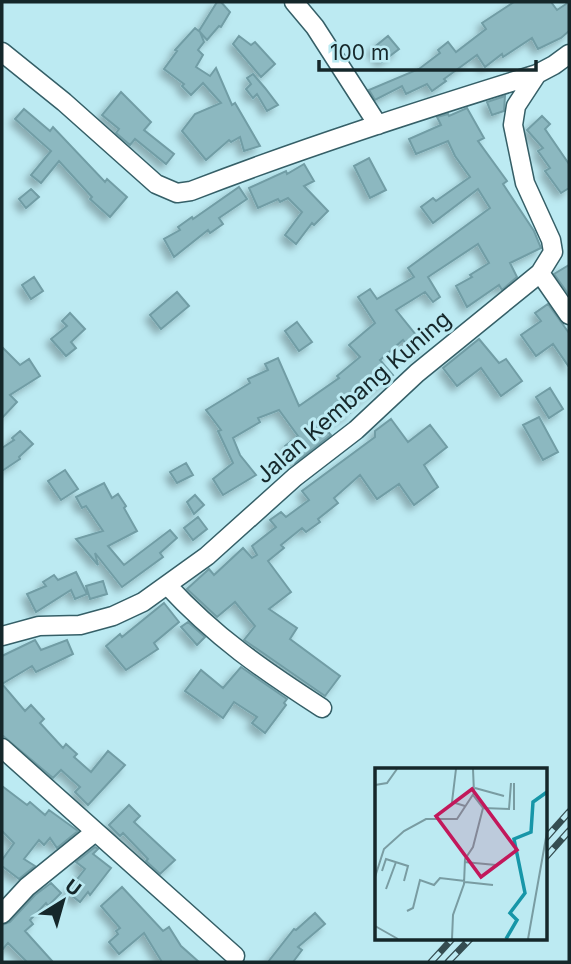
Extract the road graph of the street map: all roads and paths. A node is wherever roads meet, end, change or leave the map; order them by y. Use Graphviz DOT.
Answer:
graph roads {
  1 [pos="294,2"];
  2 [pos="2,51"];
  3 [pos="569,54"];
  4 [pos="537,74"];
  5 [pos="378,125"];
  6 [pos="540,273"];
  7 [pos="569,315"];
  8 [pos="167,585"];
  9 [pos="2,636"];
  10 [pos="323,708"];
  11 [pos="2,748"];
  12 [pos="95,832"];
  13 [pos="2,914"];
  14 [pos="235,956"];
  1 -- 5 [label="street"];
  2 -- 5 [label="street"];
  3 -- 4 [label="street"];
  4 -- 5 [label="street"];
  4 -- 6 [label="street"];
  6 -- 7 [label="street"];
  6 -- 8 [label="street, Jalan Kembang Kuning"];
  8 -- 9 [label="street, Jalan Kembang Kuning"];
  8 -- 10 [label="street"];
  11 -- 12 [label="street"];
  12 -- 13 [label="street"];
  12 -- 14 [label="street"];
}
